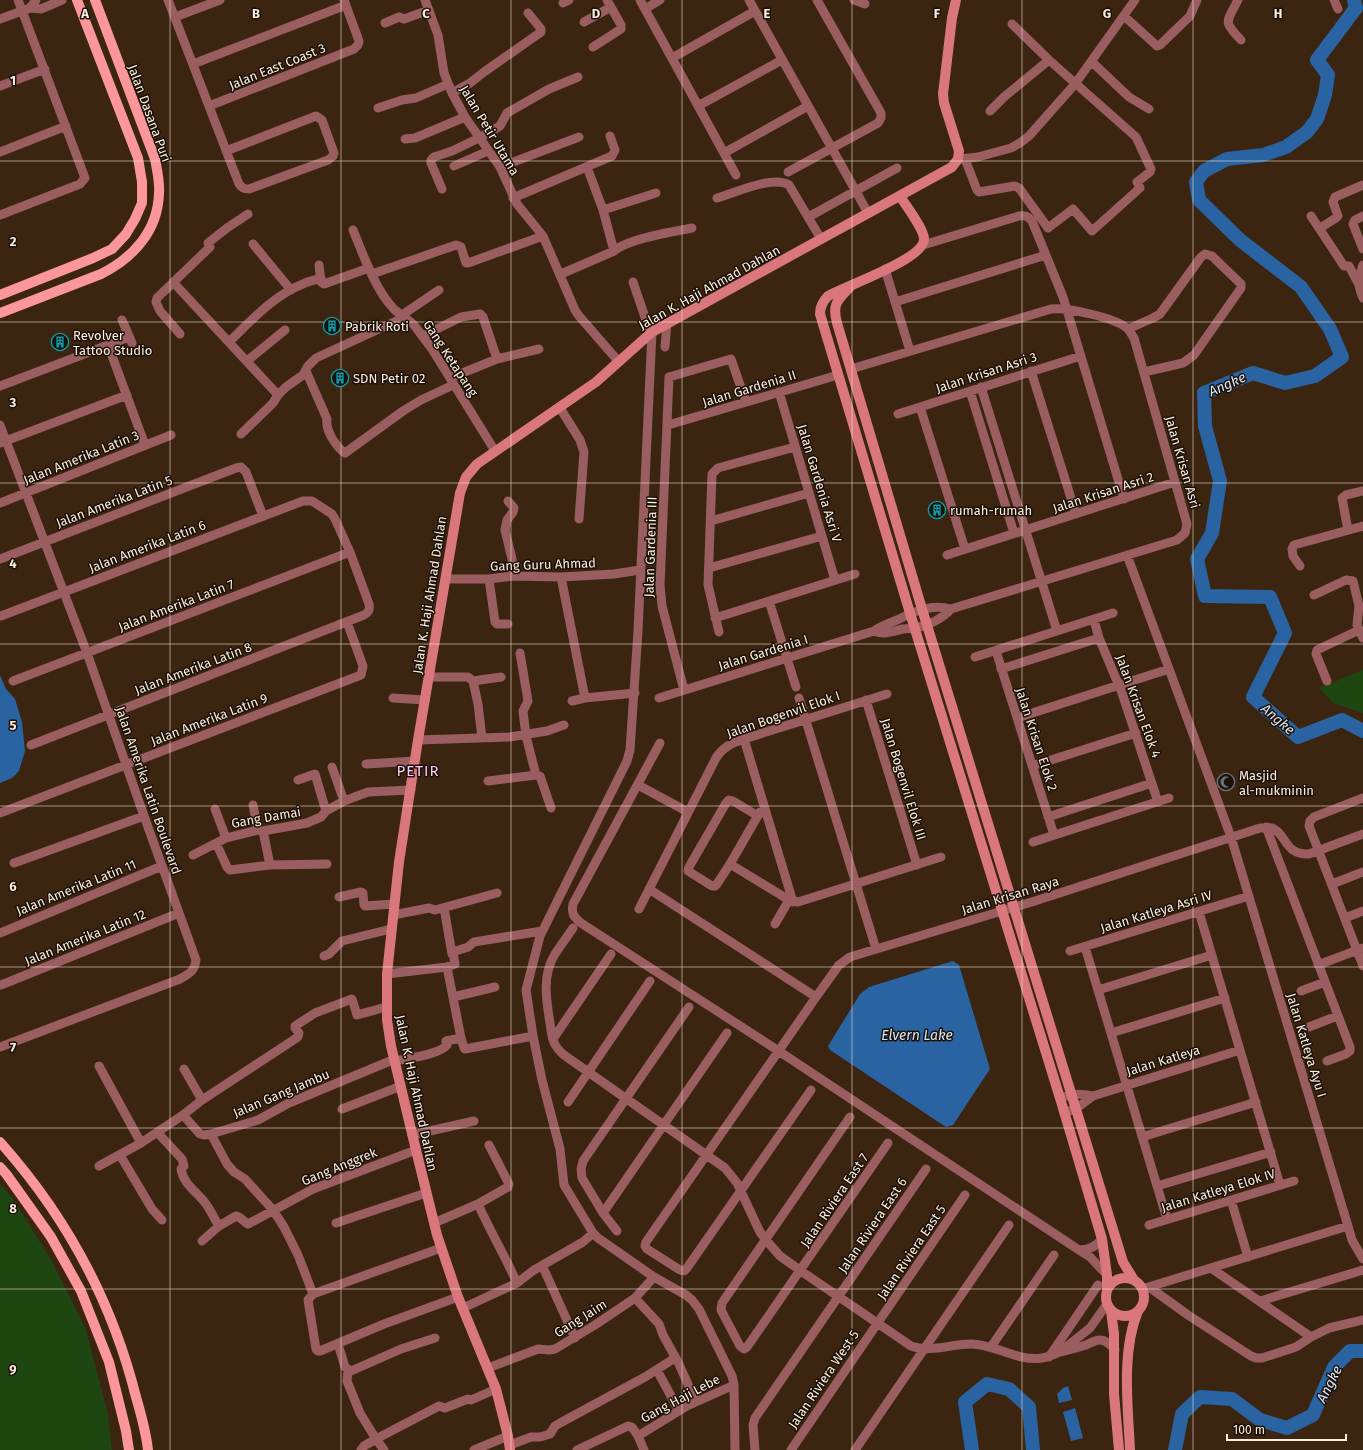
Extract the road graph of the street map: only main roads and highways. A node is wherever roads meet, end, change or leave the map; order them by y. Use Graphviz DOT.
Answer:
graph roads {
  1 [pos="77,0"];
  2 [pos="95,0"];
  3 [pos="0,295"];
  4 [pos="0,313"];
  5 [pos="0,1142"];
  6 [pos="0,1167"];
  7 [pos="129,1450"];
  8 [pos="148,1450"];
  1 -- 3 [label="main road, Jalan Dasana Puri"];
  2 -- 4 [label="main road, Jalan Dasana Puri"];
  5 -- 8 [label="main road"];
  6 -- 7 [label="main road"];
}
